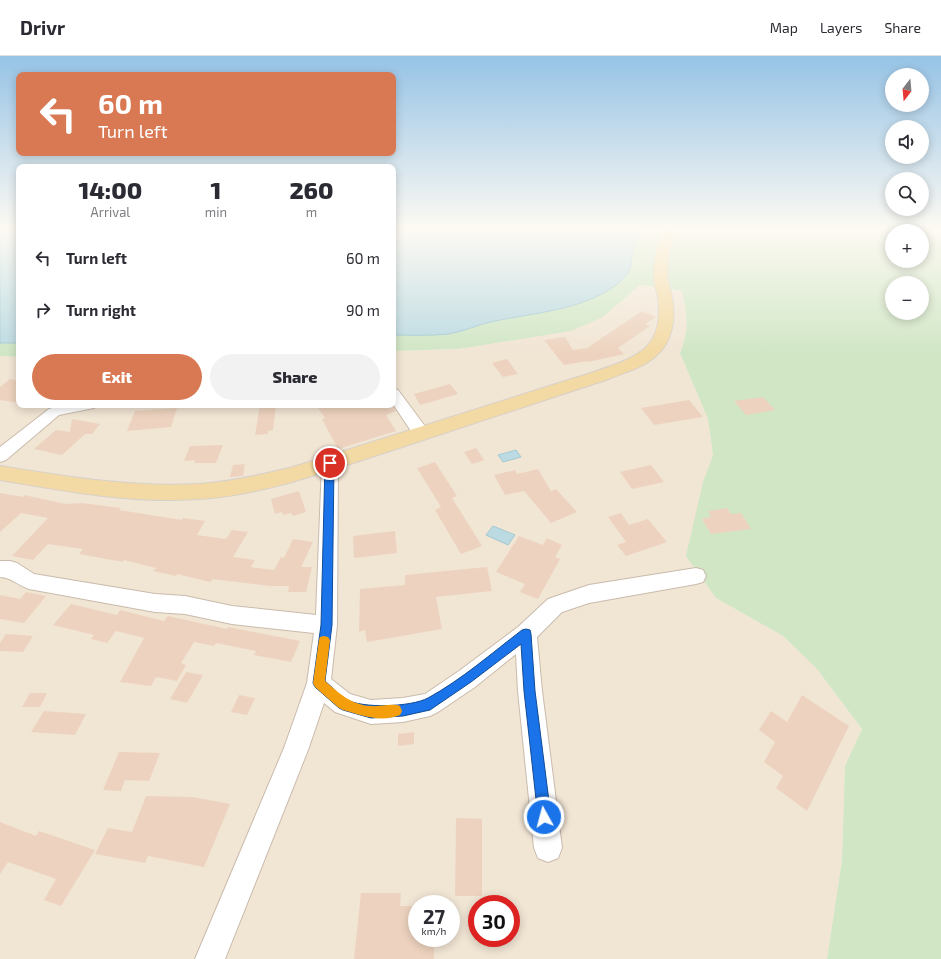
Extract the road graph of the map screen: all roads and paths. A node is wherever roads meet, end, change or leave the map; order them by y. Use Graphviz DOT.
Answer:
graph roads {
  1 [pos="660,270"];
  2 [pos="396,397"];
  3 [pos="68,408"];
  4 [pos="421,433"];
  5 [pos="0,456"];
  6 [pos="330,463"];
  7 [pos="0,473"];
  8 [pos="0,569"];
  9 [pos="696,576"];
  10 [pos="326,625"];
  11 [pos="526,634"];
  12 [pos="319,683"];
  13 [pos="548,848"];
  14 [pos="210,959"];
  1 -- 4 [label="main road"];
  2 -- 4 [label="street"];
  3 -- 5 [label="street"];
  4 -- 6 [label="main road"];
  6 -- 7 [label="main road"];
  6 -- 10 [label="street"];
  8 -- 10 [label="street"];
  9 -- 11 [label="street"];
  10 -- 12 [label="street"];
  11 -- 12 [label="street"];
  11 -- 13 [label="street"];
  12 -- 14 [label="street"];
}
